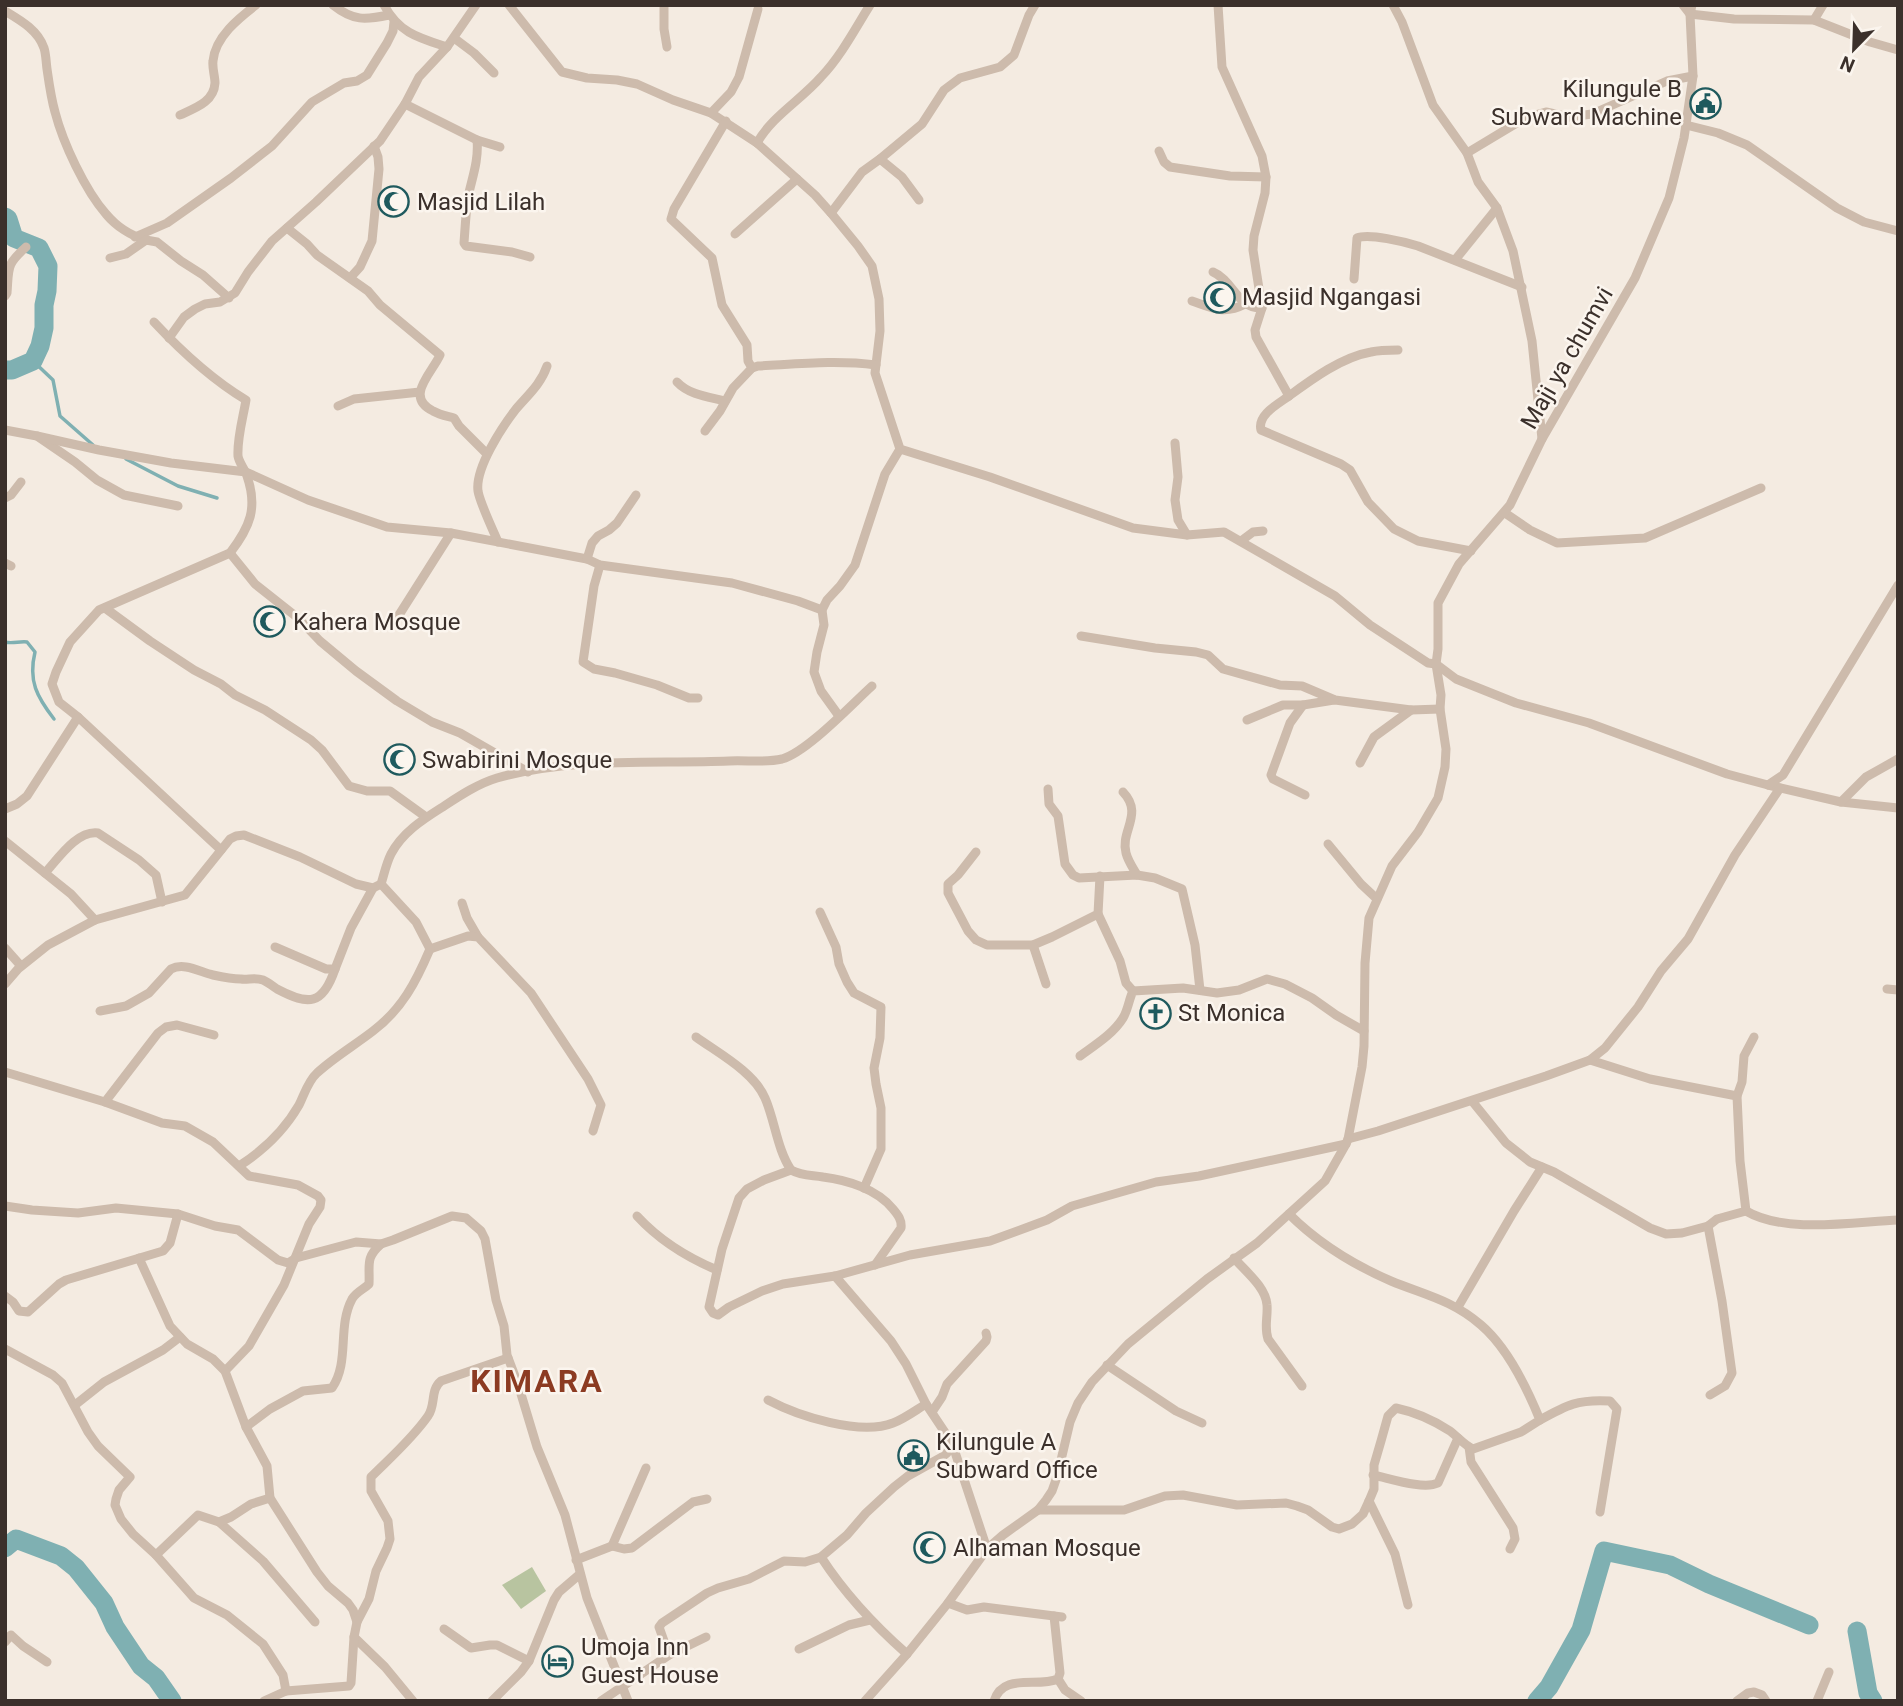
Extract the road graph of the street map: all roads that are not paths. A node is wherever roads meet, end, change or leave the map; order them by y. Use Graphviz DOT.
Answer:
graph roads {
  1 [pos="256,5"];
  2 [pos="333,5"];
  3 [pos="383,5"];
  4 [pos="475,5"];
  5 [pos="509,5"];
  6 [pos="664,5"];
  7 [pos="870,5"];
  8 [pos="1035,5"];
  9 [pos="1218,5"];
  10 [pos="1394,5"];
  11 [pos="1683,5"];
  12 [pos="1823,5"];
  13 [pos="758,9"];
  14 [pos="1691,9"];
  15 [pos="5,11"];
  16 [pos="392,18"];
  17 [pos="1814,20"];
  18 [pos="454,38"];
  19 [pos="447,47"];
  20 [pos="667,47"];
  21 [pos="1898,50"];
  22 [pos="494,73"];
  23 [pos="1693,76"];
  24 [pos="404,104"];
  25 [pos="711,113"];
  26 [pos="180,115"];
  27 [pos="726,121"];
  28 [pos="1686,125"];
  29 [pos="477,140"];
  30 [pos="757,143"];
  31 [pos="374,146"];
  32 [pos="500,147"];
  33 [pos="1159,151"];
  34 [pos="1467,153"];
  35 [pos="880,159"];
  36 [pos="1266,177"];
  37 [pos="797,179"];
  38 [pos="919,200"];
  39 [pos="1497,208"];
  40 [pos="831,213"];
  41 [pos="287,228"];
  42 [pos="1898,231"];
  43 [pos="735,234"];
  44 [pos="135,237"];
  45 [pos="146,240"];
  46 [pos="26,247"];
  47 [pos="530,257"];
  48 [pos="110,258"];
  49 [pos="1455,260"];
  50 [pos="1213,272"];
  51 [pos="350,278"];
  52 [pos="1353,279"];
  53 [pos="1522,286"];
  54 [pos="5,296"];
  55 [pos="229,298"];
  56 [pos="1192,302"];
  57 [pos="1245,304"];
  58 [pos="1262,308"];
  59 [pos="154,322"];
  60 [pos="169,338"];
  61 [pos="1398,350"];
  62 [pos="876,365"];
  63 [pos="547,366"];
  64 [pos="752,368"];
  65 [pos="677,382"];
  66 [pos="420,392"];
  67 [pos="1289,396"];
  68 [pos="725,401"];
  69 [pos="338,406"];
  70 [pos="5,430"];
  71 [pos="705,431"];
  72 [pos="37,436"];
  73 [pos="1542,439"];
  74 [pos="1175,443"];
  75 [pos="900,449"];
  76 [pos="487,454"];
  77 [pos="246,472"];
  78 [pos="21,481"];
  79 [pos="1761,488"];
  80 [pos="636,495"];
  81 [pos="5,498"];
  82 [pos="178,506"];
  83 [pos="1505,513"];
  84 [pos="1263,531"];
  85 [pos="451,533"];
  86 [pos="1187,535"];
  87 [pos="1241,541"];
  88 [pos="498,542"];
  89 [pos="1471,551"];
  90 [pos="230,553"];
  91 [pos="587,559"];
  92 [pos="600,565"];
  93 [pos="1898,585"];
  94 [pos="105,608"];
  95 [pos="822,610"];
  96 [pos="393,626"];
  97 [pos="1082,636"];
  98 [pos="1436,664"];
  99 [pos="872,686"];
  100 [pos="698,698"];
  101 [pos="1335,700"];
  102 [pos="1303,705"];
  103 [pos="1440,709"];
  104 [pos="1411,710"];
  105 [pos="839,716"];
  106 [pos="78,718"];
  107 [pos="1247,720"];
  108 [pos="1898,759"];
  109 [pos="1360,762"];
  110 [pos="528,772"];
  111 [pos="1768,785"];
  112 [pos="1780,788"];
  113 [pos="1048,789"];
  114 [pos="1123,792"];
  115 [pos="1305,794"];
  116 [pos="1841,802"];
  117 [pos="1898,808"];
  118 [pos="5,809"];
  119 [pos="426,817"];
  120 [pos="5,841"];
  121 [pos="1328,844"];
  122 [pos="221,850"];
  123 [pos="975,852"];
  124 [pos="45,873"];
  125 [pos="1137,874"];
  126 [pos="1100,876"];
  127 [pos="377,886"];
  128 [pos="1377,898"];
  129 [pos="162,902"];
  130 [pos="462,903"];
  131 [pos="820,912"];
  132 [pos="1098,914"];
  133 [pos="95,920"];
  134 [pos="478,937"];
  135 [pos="1033,945"];
  136 [pos="275,947"];
  137 [pos="5,948"];
  138 [pos="430,949"];
  139 [pos="21,966"];
  140 [pos="335,969"];
  141 [pos="5,984"];
  142 [pos="1046,984"];
  143 [pos="1886,989"];
  144 [pos="1200,990"];
  145 [pos="1898,990"];
  146 [pos="1133,991"];
  147 [pos="100,1011"];
  148 [pos="1364,1031"];
  149 [pos="214,1035"];
  150 [pos="696,1037"];
  151 [pos="1754,1037"];
  152 [pos="1080,1056"];
  153 [pos="1591,1060"];
  154 [pos="5,1072"];
  155 [pos="1737,1096"];
  156 [pos="1472,1101"];
  157 [pos="104,1102"];
  158 [pos="593,1131"];
  159 [pos="1347,1142"];
  160 [pos="239,1166"];
  161 [pos="1542,1167"];
  162 [pos="790,1170"];
  163 [pos="864,1188"];
  164 [pos="5,1206"];
  165 [pos="1746,1211"];
  166 [pos="178,1214"];
  167 [pos="1289,1214"];
  168 [pos="637,1216"];
  169 [pos="1898,1220"];
  170 [pos="1708,1226"];
  171 [pos="380,1244"];
  172 [pos="139,1258"];
  173 [pos="296,1258"];
  174 [pos="1234,1258"];
  175 [pos="875,1265"];
  176 [pos="716,1270"];
  177 [pos="835,1276"];
  178 [pos="5,1296"];
  179 [pos="1458,1307"];
  180 [pos="986,1332"];
  181 [pos="180,1337"];
  182 [pos="5,1349"];
  183 [pos="508,1358"];
  184 [pos="1107,1365"];
  185 [pos="225,1371"];
  186 [pos="1302,1386"];
  187 [pos="1710,1395"];
  188 [pos="768,1400"];
  189 [pos="75,1405"];
  190 [pos="929,1408"];
  191 [pos="1540,1420"];
  192 [pos="1202,1423"];
  193 [pos="246,1427"];
  194 [pos="1458,1438"];
  195 [pos="952,1443"];
  196 [pos="1469,1447"];
  197 [pos="646,1468"];
  198 [pos="1373,1475"];
  199 [pos="270,1498"];
  200 [pos="707,1499"];
  201 [pos="1369,1501"];
  202 [pos="1038,1510"];
  203 [pos="1600,1512"];
  204 [pos="219,1522"];
  205 [pos="612,1546"];
  206 [pos="987,1549"];
  207 [pos="1510,1549"];
  208 [pos="156,1556"];
  209 [pos="821,1557"];
  210 [pos="576,1560"];
  211 [pos="580,1574"];
  212 [pos="948,1603"];
  213 [pos="1408,1605"];
  214 [pos="870,1620"];
  215 [pos="315,1622"];
  216 [pos="357,1622"];
  217 [pos="444,1629"];
  218 [pos="354,1637"];
  219 [pos="705,1637"];
  220 [pos="5,1642"];
  221 [pos="799,1649"];
  222 [pos="906,1654"];
  223 [pos="669,1655"];
  224 [pos="529,1661"];
  225 [pos="47,1662"];
  226 [pos="1829,1672"];
  227 [pos="1058,1679"];
  228 [pos="622,1688"];
  229 [pos="286,1691"];
  230 [pos="264,1701"];
  231 [pos="413,1701"];
  232 [pos="492,1701"];
  233 [pos="601,1701"];
  234 [pos="628,1701"];
  235 [pos="865,1701"];
  236 [pos="994,1701"];
  237 [pos="1081,1701"];
  238 [pos="1737,1701"];
  239 [pos="1766,1701"];
  240 [pos="1817,1701"];
  1 -- 26 [label="street"];
  2 -- 16 [label="street"];
  3 -- 16 [label="street"];
  4 -- 18 [label="street"];
  5 -- 25 [label="street"];
  6 -- 20 [label="street"];
  7 -- 30 [label="street"];
  8 -- 35 [label="street"];
  9 -- 36 [label="street"];
  10 -- 34 [label="street"];
  11 -- 14 [label="street"];
  12 -- 17 [label="street"];
  13 -- 25 [label="street"];
  14 -- 17 [label="street"];
  14 -- 23 [label="street, Maji ya chumvi"];
  15 -- 44 [label="street"];
  16 -- 19 [label="street"];
  16 -- 44 [label="street"];
  17 -- 21 [label="street"];
  18 -- 19 [label="street"];
  18 -- 22 [label="street"];
  19 -- 24 [label="street"];
  23 -- 28 [label="street, Maji ya chumvi"];
  23 -- 34 [label="street"];
  24 -- 29 [label="street"];
  24 -- 31 [label="street"];
  25 -- 27 [label="street"];
  27 -- 30 [label="street"];
  27 -- 64 [label="street"];
  28 -- 42 [label="street"];
  28 -- 73 [label="street, Maji ya chumvi"];
  29 -- 32 [label="street"];
  29 -- 47 [label="street"];
  30 -- 37 [label="street"];
  31 -- 41 [label="street"];
  31 -- 51 [label="street"];
  33 -- 36 [label="street"];
  34 -- 39 [label="street"];
  35 -- 38 [label="street"];
  35 -- 40 [label="street"];
  36 -- 58 [label="street"];
  37 -- 40 [label="street"];
  37 -- 43 [label="street"];
  39 -- 49 [label="street"];
  39 -- 53 [label="street"];
  40 -- 62 [label="street"];
  41 -- 51 [label="street"];
  41 -- 55 [label="street"];
  44 -- 45 [label="street"];
  45 -- 48 [label="street"];
  45 -- 55 [label="street"];
  46 -- 54 [label="street"];
  49 -- 52 [label="street"];
  49 -- 53 [label="street"];
  50 -- 57 [label="street"];
  51 -- 66 [label="street"];
  53 -- 73 [label="street"];
  55 -- 60 [label="street"];
  56 -- 57 [label="street"];
  57 -- 58 [label="street"];
  58 -- 67 [label="street"];
  59 -- 60 [label="street"];
  60 -- 77 [label="street"];
  61 -- 67 [label="street"];
  62 -- 64 [label="street"];
  62 -- 75 [label="street"];
  63 -- 76 [label="street"];
  64 -- 68 [label="street"];
  65 -- 68 [label="street"];
  66 -- 69 [label="street"];
  66 -- 76 [label="street"];
  67 -- 89 [label="street"];
  68 -- 71 [label="street"];
  70 -- 72 [label="street"];
  72 -- 77 [label="street"];
  72 -- 82 [label="street"];
  73 -- 83 [label="street, Maji ya chumvi"];
  74 -- 86 [label="street"];
  75 -- 86 [label="street"];
  75 -- 95 [label="street"];
  76 -- 88 [label="street"];
  77 -- 85 [label="street"];
  77 -- 90 [label="street"];
  78 -- 81 [label="street"];
  79 -- 83 [label="street"];
  80 -- 91 [label="street"];
  83 -- 89 [label="street, Maji ya chumvi"];
  84 -- 87 [label="street"];
  85 -- 88 [label="street"];
  85 -- 96 [label="street"];
  86 -- 87 [label="street"];
  87 -- 98 [label="street"];
  88 -- 91 [label="street"];
  89 -- 98 [label="street, Maji ya chumvi"];
  90 -- 94 [label="street"];
  90 -- 110 [label="street"];
  91 -- 92 [label="street"];
  92 -- 95 [label="street"];
  92 -- 100 [label="street"];
  93 -- 111 [label="street"];
  94 -- 106 [label="street"];
  94 -- 119 [label="street"];
  95 -- 105 [label="street"];
  97 -- 101 [label="street"];
  98 -- 103 [label="street, Maji ya chumvi"];
  98 -- 111 [label="street"];
  99 -- 105 [label="street"];
  101 -- 102 [label="street"];
  101 -- 104 [label="street"];
  102 -- 107 [label="street"];
  102 -- 115 [label="street"];
  103 -- 104 [label="street"];
  103 -- 128 [label="street, Maji ya chumvi"];
  104 -- 109 [label="street"];
  105 -- 110 [label="street"];
  106 -- 118 [label="street"];
  106 -- 122 [label="street"];
  108 -- 116 [label="street"];
  110 -- 119 [label="street"];
  111 -- 112 [label="street"];
  112 -- 116 [label="street"];
  112 -- 153 [label="street"];
  113 -- 126 [label="street"];
  114 -- 125 [label="street"];
  116 -- 117 [label="street"];
  119 -- 127 [label="street"];
  120 -- 124 [label="street"];
  121 -- 128 [label="street"];
  122 -- 127 [label="street"];
  122 -- 129 [label="street"];
  123 -- 135 [label="street"];
  124 -- 129 [label="street"];
  124 -- 133 [label="street"];
  125 -- 126 [label="street"];
  125 -- 144 [label="street"];
  126 -- 132 [label="street"];
  127 -- 138 [label="street"];
  127 -- 140 [label="street"];
  128 -- 148 [label="street, Maji ya chumvi"];
  129 -- 133 [label="street"];
  130 -- 134 [label="street"];
  131 -- 163 [label="street"];
  132 -- 135 [label="street"];
  132 -- 146 [label="street"];
  133 -- 139 [label="street"];
  134 -- 138 [label="street"];
  134 -- 158 [label="street"];
  135 -- 142 [label="street"];
  136 -- 140 [label="street"];
  137 -- 139 [label="street"];
  138 -- 160 [label="street"];
  139 -- 141 [label="street"];
  140 -- 147 [label="street"];
  143 -- 145 [label="street"];
  144 -- 146 [label="street"];
  144 -- 148 [label="street"];
  146 -- 152 [label="street"];
  148 -- 159 [label="street, Maji ya chumvi"];
  149 -- 157 [label="street"];
  150 -- 162 [label="street"];
  151 -- 155 [label="street"];
  153 -- 155 [label="street"];
  153 -- 156 [label="street"];
  154 -- 157 [label="street"];
  155 -- 165 [label="street"];
  156 -- 159 [label="street"];
  156 -- 161 [label="street"];
  157 -- 160 [label="street"];
  159 -- 167 [label="street, Maji ya chumvi"];
  159 -- 175 [label="street"];
  160 -- 173 [label="street"];
  161 -- 170 [label="street"];
  161 -- 179 [label="street"];
  162 -- 163 [label="street"];
  162 -- 176 [label="street"];
  163 -- 175 [label="street"];
  164 -- 166 [label="street"];
  165 -- 169 [label="street"];
  165 -- 170 [label="street"];
  166 -- 172 [label="street"];
  166 -- 173 [label="street"];
  167 -- 174 [label="street, Maji ya chumvi"];
  167 -- 179 [label="street"];
  168 -- 176 [label="street"];
  170 -- 187 [label="street"];
  171 -- 173 [label="street"];
  171 -- 183 [label="street"];
  171 -- 193 [label="street"];
  172 -- 178 [label="street"];
  172 -- 181 [label="street"];
  173 -- 185 [label="street"];
  174 -- 184 [label="street, Maji ya chumvi"];
  174 -- 186 [label="street"];
  175 -- 177 [label="street"];
  176 -- 177 [label="street"];
  177 -- 190 [label="street"];
  179 -- 191 [label="street"];
  180 -- 190 [label="street"];
  181 -- 185 [label="street"];
  181 -- 189 [label="street"];
  182 -- 189 [label="street"];
  183 -- 210 [label="street"];
  183 -- 216 [label="street"];
  184 -- 192 [label="street"];
  184 -- 202 [label="street, Maji ya chumvi"];
  185 -- 193 [label="street"];
  188 -- 190 [label="street"];
  189 -- 208 [label="street"];
  190 -- 195 [label="street"];
  191 -- 196 [label="street"];
  191 -- 203 [label="street"];
  193 -- 199 [label="street"];
  194 -- 196 [label="street"];
  194 -- 198 [label="street"];
  194 -- 198 [label="street"];
  195 -- 206 [label="street"];
  195 -- 209 [label="street"];
  196 -- 207 [label="street"];
  197 -- 205 [label="street"];
  198 -- 201 [label="street"];
  199 -- 204 [label="street"];
  199 -- 216 [label="street"];
  200 -- 205 [label="street"];
  201 -- 202 [label="street"];
  201 -- 213 [label="street"];
  202 -- 206 [label="street"];
  204 -- 208 [label="street"];
  204 -- 215 [label="street"];
  205 -- 210 [label="street"];
  206 -- 212 [label="street"];
  208 -- 229 [label="street"];
  209 -- 214 [label="street"];
  209 -- 223 [label="street"];
  210 -- 211 [label="street"];
  211 -- 224 [label="street"];
  211 -- 228 [label="street"];
  212 -- 222 [label="street"];
  212 -- 227 [label="street"];
  214 -- 221 [label="street"];
  214 -- 222 [label="street"];
  216 -- 218 [label="street"];
  217 -- 224 [label="street"];
  218 -- 229 [label="street"];
  218 -- 231 [label="street"];
  219 -- 223 [label="street"];
  220 -- 225 [label="street"];
  222 -- 235 [label="street"];
  223 -- 228 [label="street"];
  224 -- 232 [label="street"];
  226 -- 240 [label="street"];
  227 -- 236 [label="street"];
  227 -- 237 [label="street"];
  228 -- 233 [label="street"];
  228 -- 234 [label="street"];
  229 -- 230 [label="street"];
  238 -- 239 [label="street"];
}
